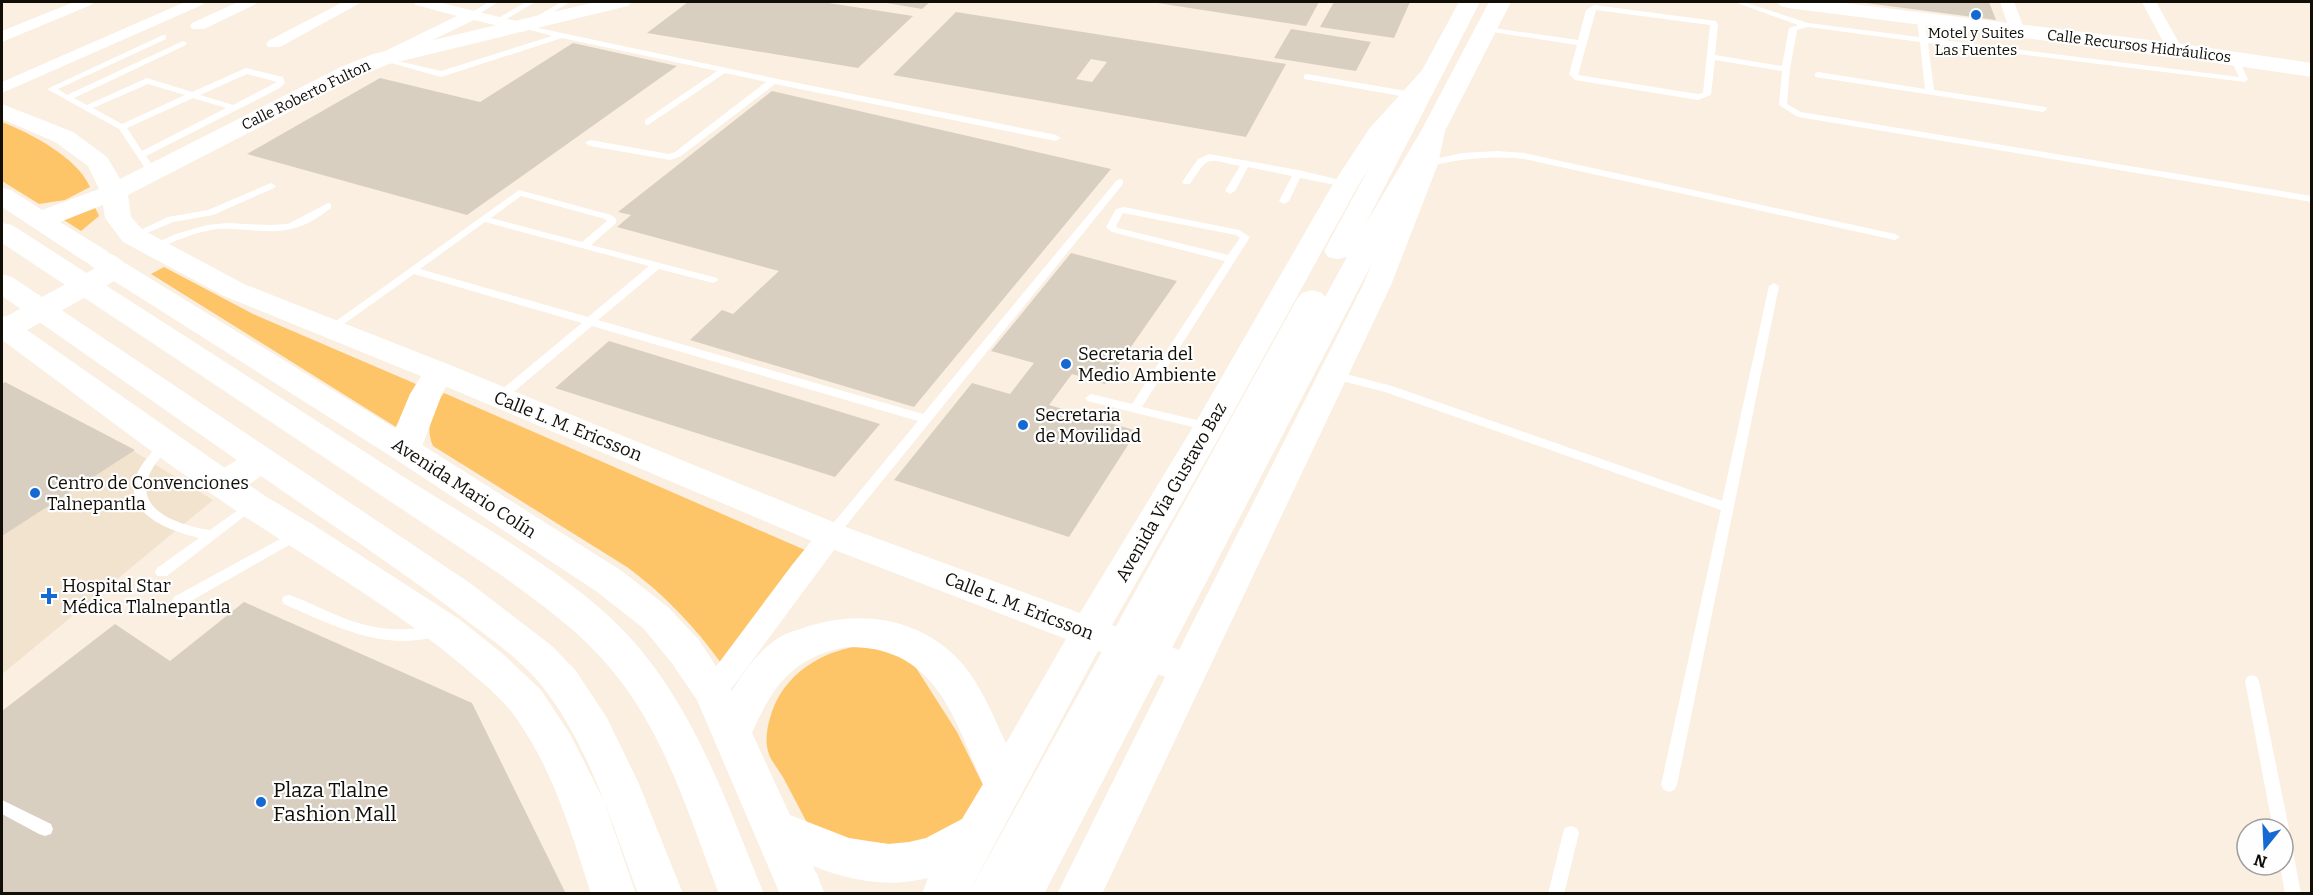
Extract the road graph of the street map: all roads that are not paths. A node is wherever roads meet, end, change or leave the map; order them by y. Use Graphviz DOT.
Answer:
graph roads {
  1 [pos="86,2"];
  2 [pos="197,2"];
  3 [pos="249,2"];
  4 [pos="354,2"];
  5 [pos="421,2"];
  6 [pos="494,2"];
  7 [pos="531,2"];
  8 [pos="566,2"];
  9 [pos="621,2"];
  10 [pos="1469,2"];
  11 [pos="1500,2"];
  12 [pos="1738,2"];
  13 [pos="1788,2"];
  14 [pos="2007,2"];
  15 [pos="2149,2"];
  16 [pos="471,15"];
  17 [pos="496,21"];
  18 [pos="1808,25"];
  19 [pos="198,26"];
  20 [pos="523,27"];
  21 [pos="1486,29"];
  22 [pos="1923,29"];
  23 [pos="2017,31"];
  24 [pos="565,35"];
  25 [pos="2,37"];
  26 [pos="164,37"];
  27 [pos="183,43"];
  28 [pos="1580,43"];
  29 [pos="274,44"];
  30 [pos="2175,50"];
  31 [pos="1711,57"];
  32 [pos="2234,58"];
  33 [pos="381,59"];
  34 [pos="1786,69"];
  35 [pos="2312,70"];
  36 [pos="723,71"];
  37 [pos="1434,71"];
  38 [pos="1818,75"];
  39 [pos="1307,77"];
  40 [pos="773,81"];
  41 [pos="2,88"];
  42 [pos="1930,92"];
  43 [pos="194,94"];
  44 [pos="1412,95"];
  45 [pos="68,98"];
  46 [pos="87,108"];
  47 [pos="234,108"];
  48 [pos="2043,109"];
  49 [pos="2,111"];
  50 [pos="648,122"];
  51 [pos="122,127"];
  52 [pos="1433,131"];
  53 [pos="1056,138"];
  54 [pos="590,143"];
  55 [pos="147,163"];
  56 [pos="1246,163"];
  57 [pos="1425,164"];
  58 [pos="1298,173"];
  59 [pos="1120,182"];
  60 [pos="1187,182"];
  61 [pos="1346,184"];
  62 [pos="271,186"];
  63 [pos="1230,191"];
  64 [pos="114,192"];
  65 [pos="2,196"];
  66 [pos="2312,199"];
  67 [pos="1284,201"];
  68 [pos="328,206"];
  69 [pos="484,219"];
  70 [pos="40,220"];
  71 [pos="2,231"];
  72 [pos="1895,237"];
  73 [pos="143,241"];
  74 [pos="586,244"];
  75 [pos="1231,259"];
  76 [pos="658,264"];
  77 [pos="413,270"];
  78 [pos="91,271"];
  79 [pos="713,280"];
  80 [pos="1774,286"];
  81 [pos="11,312"];
  82 [pos="591,321"];
  83 [pos="330,329"];
  84 [pos="439,372"];
  85 [pos="1334,375"];
  86 [pos="499,398"];
  87 [pos="1091,398"];
  88 [pos="1135,409"];
  89 [pos="925,419"];
  90 [pos="1209,427"];
  91 [pos="166,443"];
  92 [pos="404,449"];
  93 [pos="260,461"];
  94 [pos="224,484"];
  95 [pos="253,505"];
  96 [pos="1728,508"];
  97 [pos="300,533"];
  98 [pos="212,535"];
  99 [pos="831,535"];
  100 [pos="162,572"];
  101 [pos="289,600"];
  102 [pos="179,601"];
  103 [pos="446,630"];
  104 [pos="1089,632"];
  105 [pos="1190,670"];
  106 [pos="2252,681"];
  107 [pos="713,692"];
  108 [pos="731,734"];
  109 [pos="1669,785"];
  110 [pos="1005,787"];
  111 [pos="2,807"];
  112 [pos="2279,817"];
  113 [pos="45,829"];
  114 [pos="774,829"];
  115 [pos="978,833"];
  116 [pos="1571,833"];
  117 [pos="2290,877"];
  118 [pos="802,892"];
  119 [pos="614,894"];
  120 [pos="661,894"];
  121 [pos="742,894"];
  122 [pos="944,894"];
  123 [pos="990,894"];
  124 [pos="1020,894"];
  125 [pos="1079,894"];
  126 [pos="1556,894"];
  127 [pos="2293,894"];
  1 -- 25 [label="street"];
  2 -- 41 [label="street"];
  3 -- 19 [label="street"];
  4 -- 29 [label="street"];
  5 -- 16 [label="street"];
  6 -- 16 [label="lane"];
  7 -- 17 [label="lane"];
  8 -- 20 [label="lane"];
  9 -- 20 [label="main road, Calle Roberto Fulton"];
  10 -- 37 [label="main road, Avenida Via Gustavo Baz"];
  11 -- 21 [label="main road"];
  12 -- 18 [label="lane"];
  13 -- 22 [label="main road, Calle Recursos Hidráulicos"];
  14 -- 23 [label="street"];
  15 -- 30 [label="street"];
  16 -- 17 [label="street"];
  16 -- 33 [label="street"];
  17 -- 20 [label="street"];
  18 -- 22 [label="lane"];
  18 -- 34 [label="lane"];
  20 -- 24 [label="lane"];
  20 -- 33 [label="main road, Calle Roberto Fulton"];
  21 -- 28 [label="lane"];
  21 -- 52 [label="main road"];
  22 -- 23 [label="main road, Calle Recursos Hidráulicos"];
  22 -- 32 [label="lane"];
  22 -- 42 [label="lane"];
  23 -- 30 [label="main road, Calle Recursos Hidráulicos"];
  24 -- 33 [label="lane"];
  24 -- 36 [label="lane"];
  26 -- 45 [label="lane"];
  27 -- 45 [label="lane"];
  28 -- 31 [label="lane"];
  28 -- 31 [label="lane"];
  30 -- 32 [label="main road, Calle Recursos Hidráulicos"];
  31 -- 34 [label="lane"];
  32 -- 35 [label="main road, Calle Recursos Hidráulicos"];
  33 -- 55 [label="main road, Calle Roberto Fulton"];
  34 -- 66 [label="lane"];
  36 -- 40 [label="lane"];
  36 -- 50 [label="lane"];
  37 -- 44 [label="main road, Avenida Via Gustavo Baz"];
  37 -- 123 [label="main road, Avenida Via Gustavo Baz"];
  38 -- 42 [label="lane"];
  39 -- 44 [label="lane"];
  40 -- 53 [label="lane"];
  40 -- 54 [label="lane"];
  42 -- 48 [label="lane"];
  43 -- 46 [label="lane"];
  43 -- 47 [label="lane"];
  43 -- 47 [label="lane"];
  43 -- 51 [label="lane"];
  44 -- 61 [label="main road, Avenida Via Gustavo Baz"];
  45 -- 46 [label="lane"];
  46 -- 51 [label="lane"];
  47 -- 55 [label="lane"];
  49 -- 64 [label="main road, Calle L. M. Ericsson"];
  51 -- 55 [label="lane"];
  52 -- 57 [label="main road"];
  52 -- 124 [label="main road"];
  55 -- 64 [label="main road, Calle Roberto Fulton"];
  56 -- 58 [label="lane"];
  56 -- 60 [label="lane"];
  56 -- 63 [label="lane"];
  57 -- 72 [label="lane"];
  57 -- 85 [label="main road"];
  58 -- 61 [label="lane"];
  58 -- 67 [label="lane"];
  59 -- 89 [label="lane"];
  61 -- 90 [label="main road, Avenida Via Gustavo Baz"];
  62 -- 73 [label="lane"];
  64 -- 70 [label="main road, Calle Roberto Fulton"];
  64 -- 73 [label="main road, Calle L. M. Ericsson"];
  65 -- 70 [label="main road, Avenida Mario Colín"];
  68 -- 73 [label="lane"];
  69 -- 74 [label="lane"];
  69 -- 74 [label="lane"];
  69 -- 77 [label="lane"];
  70 -- 78 [label="main road, Avenida Mario Colín"];
  71 -- 78 [label="main road, Avenida Mario Colín"];
  73 -- 78 [label="main road"];
  73 -- 83 [label="main road, Calle L. M. Ericsson"];
  74 -- 76 [label="lane"];
  75 -- 75 [label="lane"];
  75 -- 88 [label="lane"];
  76 -- 79 [label="lane"];
  76 -- 82 [label="lane"];
  77 -- 82 [label="lane"];
  77 -- 83 [label="lane"];
  78 -- 81 [label="main road"];
  78 -- 92 [label="main road, Avenida Mario Colín"];
  78 -- 121 [label="main road, Avenida Mario Colín"];
  80 -- 96 [label="lane"];
  81 -- 91 [label="main road"];
  81 -- 93 [label="main road"];
  82 -- 86 [label="lane"];
  82 -- 89 [label="lane"];
  83 -- 84 [label="main road, Calle L. M. Ericsson"];
  84 -- 86 [label="main road, Calle L. M. Ericsson"];
  84 -- 92 [label="main road"];
  85 -- 96 [label="lane"];
  85 -- 105 [label="main road"];
  86 -- 99 [label="main road, Calle L. M. Ericsson"];
  87 -- 88 [label="lane"];
  88 -- 90 [label="lane"];
  89 -- 99 [label="lane"];
  90 -- 104 [label="main road, Avenida Via Gustavo Baz"];
  91 -- 94 [label="main road"];
  91 -- 98 [label="lane"];
  92 -- 107 [label="main road, Avenida Mario Colín"];
  93 -- 94 [label="main road"];
  93 -- 120 [label="main road"];
  94 -- 95 [label="main road"];
  95 -- 97 [label="main road"];
  95 -- 98 [label="lane"];
  96 -- 109 [label="lane"];
  97 -- 102 [label="lane"];
  97 -- 103 [label="main road"];
  98 -- 100 [label="lane"];
  99 -- 104 [label="main road, Calle L. M. Ericsson"];
  99 -- 107 [label="street"];
  101 -- 103 [label="lane"];
  103 -- 119 [label="main road"];
  104 -- 105 [label="main road, Calle L. M. Ericsson"];
  104 -- 110 [label="main road, Avenida Via Gustavo Baz"];
  105 -- 125 [label="main road"];
  106 -- 112 [label="lane"];
  107 -- 108 [label="main road, Avenida Mario Colín"];
  108 -- 110 [label="main road"];
  108 -- 114 [label="main road, Avenida Mario Colín"];
  110 -- 115 [label="main road, Avenida Via Gustavo Baz"];
  111 -- 113 [label="lane"];
  114 -- 115 [label="main road"];
  114 -- 118 [label="main road, Avenida Mario Colín"];
  115 -- 122 [label="main road, Avenida Via Gustavo Baz"];
  116 -- 126 [label="lane"];
  117 -- 127 [label="lane"];
}
